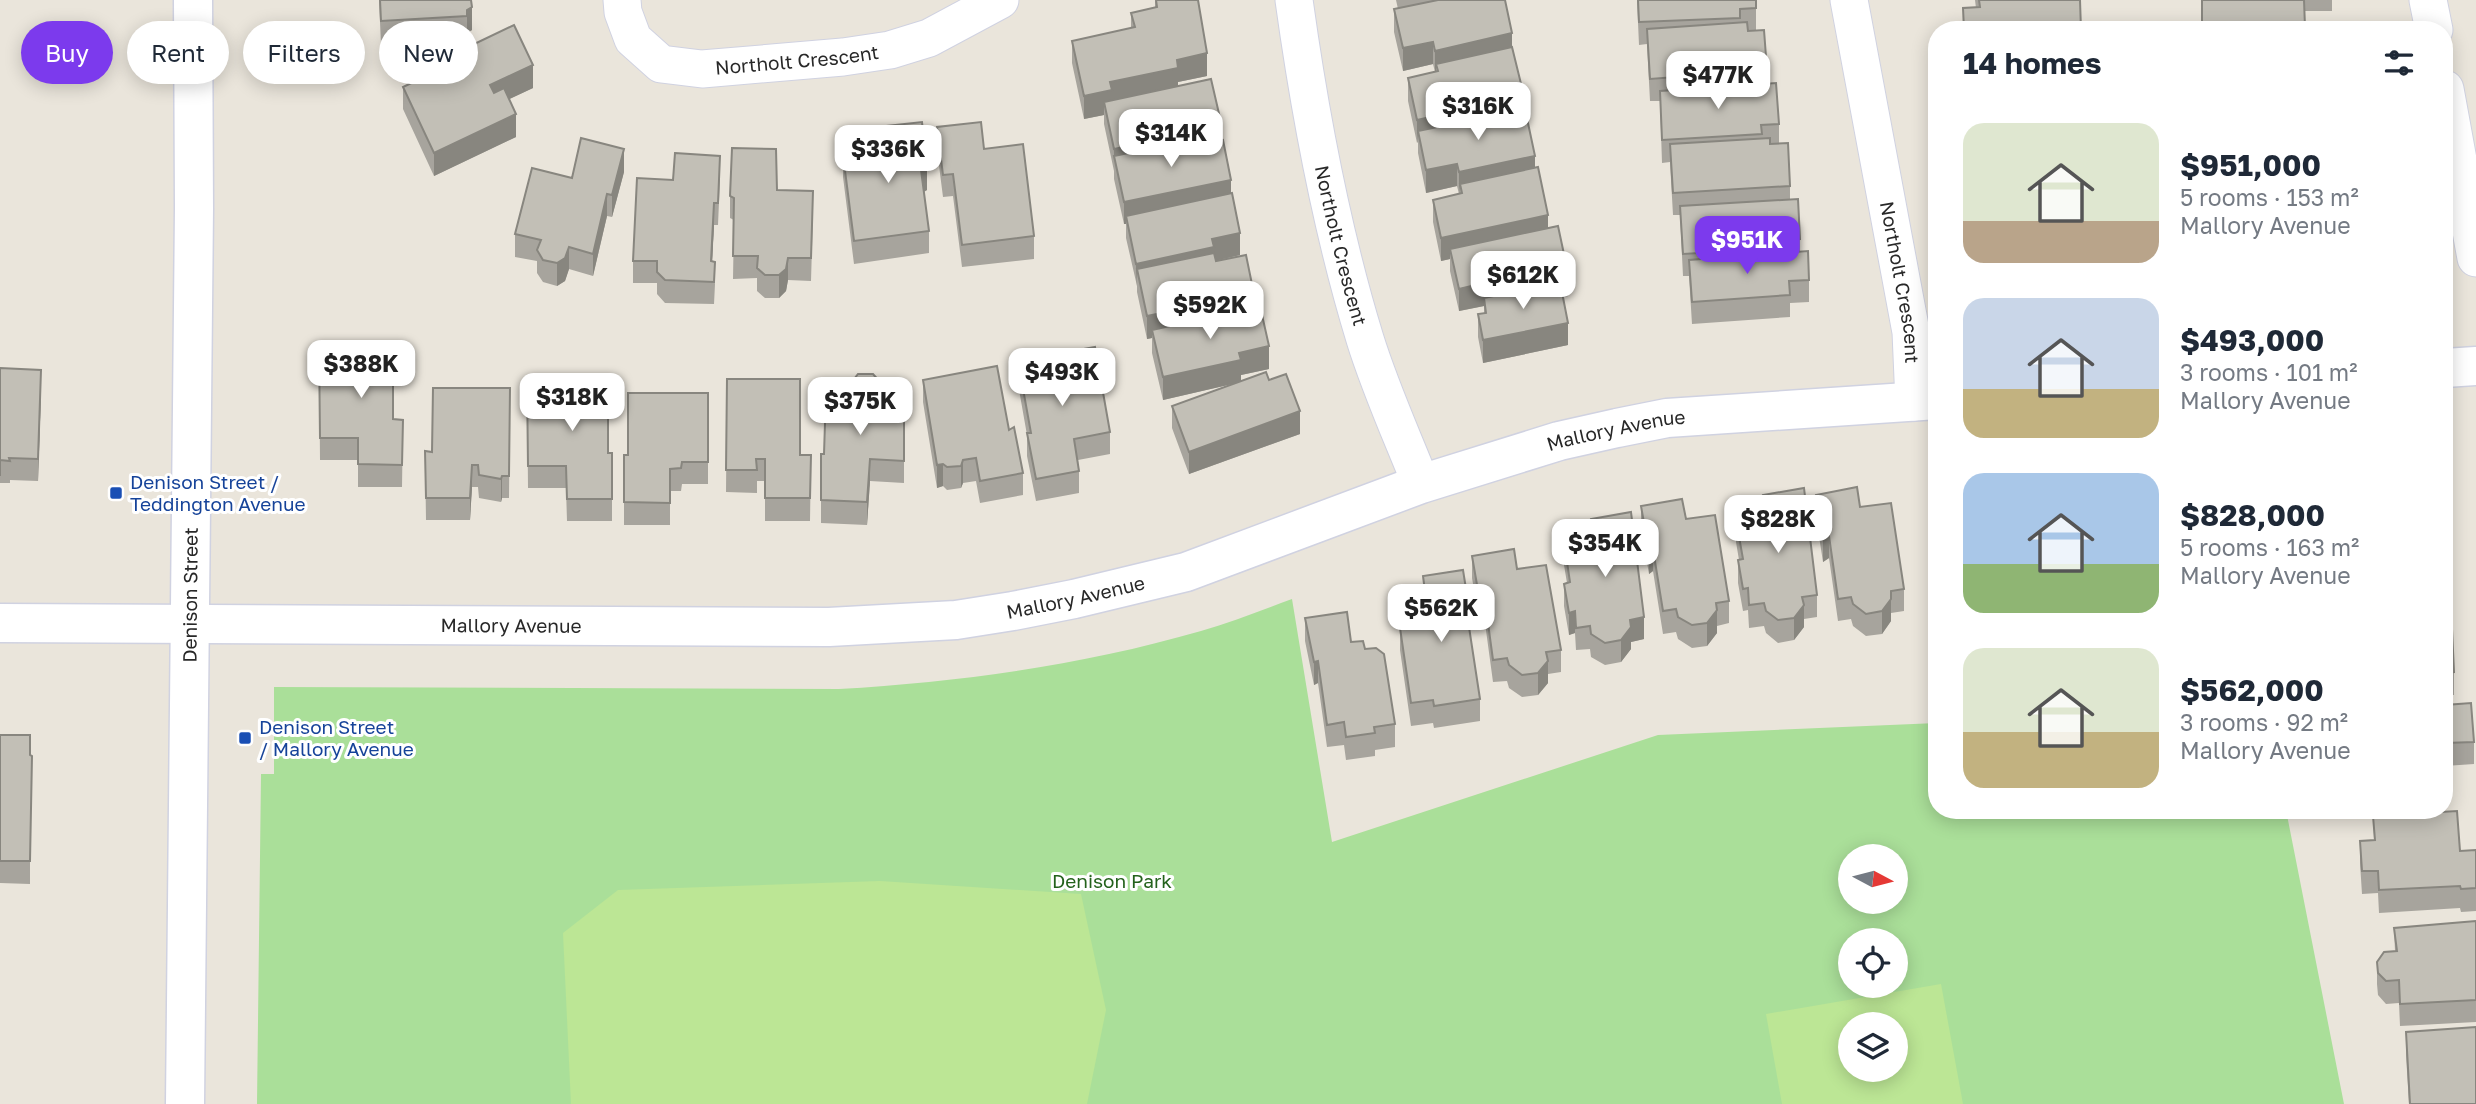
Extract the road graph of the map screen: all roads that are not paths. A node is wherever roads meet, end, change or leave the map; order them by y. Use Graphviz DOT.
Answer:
graph roads {
  1 [pos="192,0"];
  2 [pos="622,0"];
  3 [pos="1000,0"];
  4 [pos="1294,0"];
  5 [pos="1849,0"];
  6 [pos="2428,0"];
  7 [pos="2432,21"];
  8 [pos="2453,133"];
  9 [pos="2476,258"];
  10 [pos="2476,366"];
  11 [pos="2453,367"];
  12 [pos="1926,401"];
  13 [pos="1421,484"];
  14 [pos="0,623"];
  15 [pos="189,624"];
  16 [pos="185,1104"];
  1 -- 15 [label="street, Denison Street"];
  2 -- 3 [label="street, Northolt Crescent"];
  4 -- 13 [label="street, Northolt Crescent"];
  5 -- 12 [label="street, Northolt Crescent"];
  6 -- 7 [label="street"];
  8 -- 9 [label="street"];
  10 -- 11 [label="street"];
  12 -- 13 [label="street, Mallory Avenue"];
  13 -- 15 [label="street, Mallory Avenue"];
  14 -- 15 [label="street, Mallory Avenue"];
  15 -- 16 [label="street, Denison Street"];
}
